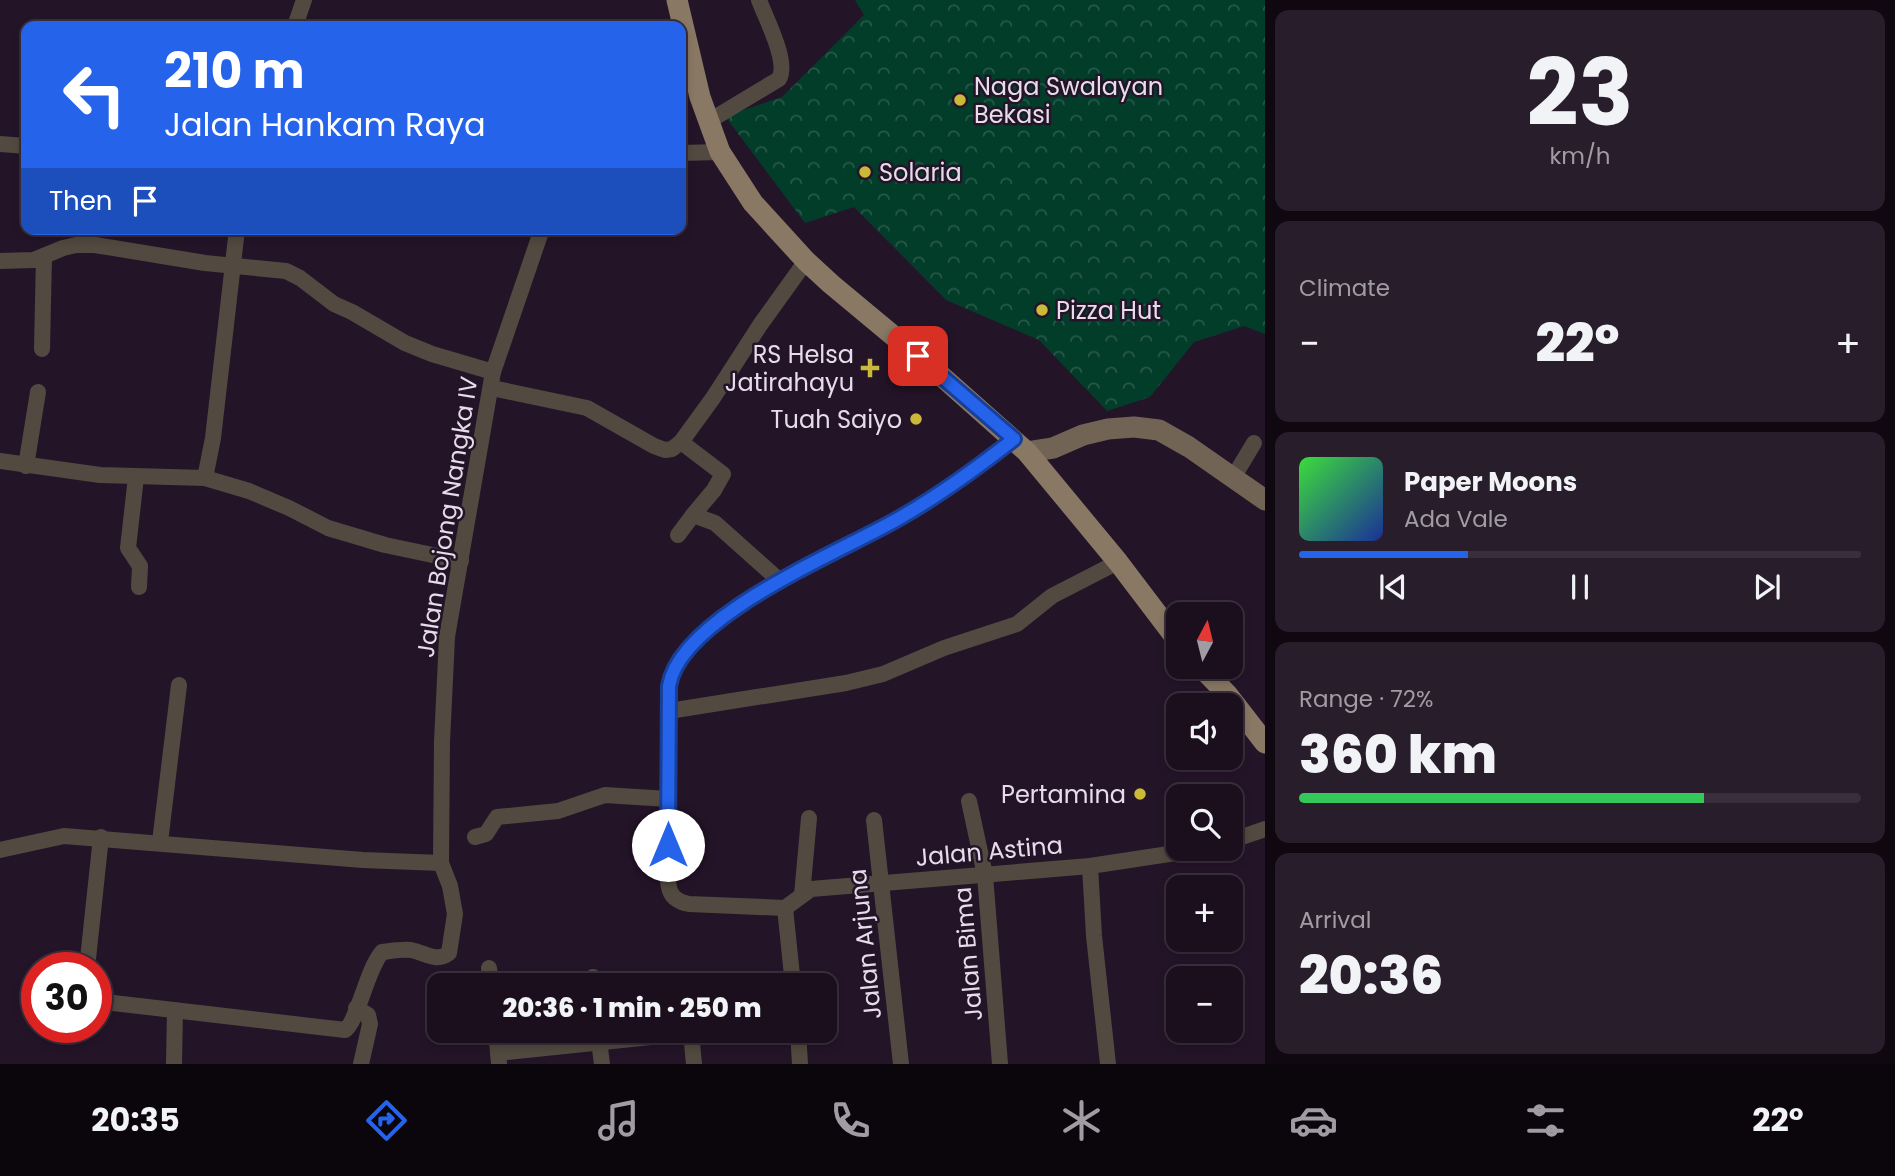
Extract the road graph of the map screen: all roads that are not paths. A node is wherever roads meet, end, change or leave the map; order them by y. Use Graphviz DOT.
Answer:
graph roads {
  1 [pos="304,0"];
  2 [pos="677,0"];
  3 [pos="759,0"];
  4 [pos="297,21"];
  5 [pos="682,21"];
  6 [pos="686,42"];
  7 [pos="709,121"];
  8 [pos="0,144"];
  9 [pos="21,146"];
  10 [pos="720,152"];
  11 [pos="686,153"];
  12 [pos="236,235"];
  13 [pos="534,235"];
  14 [pos="44,256"];
  15 [pos="0,261"];
  16 [pos="806,261"];
  17 [pos="232,265"];
  18 [pos="42,349"];
  19 [pos="492,380"];
  20 [pos="38,392"];
  21 [pos="681,442"];
  22 [pos="1254,443"];
  23 [pos="1021,445"];
  24 [pos="1053,448"];
  25 [pos="0,461"];
  26 [pos="26,466"];
  27 [pos="1044,471"];
  28 [pos="136,477"];
  29 [pos="205,478"];
  30 [pos="1233,478"];
  31 [pos="1265,500"];
  32 [pos="693,515"];
  33 [pos="678,535"];
  34 [pos="461,561"];
  35 [pos="1118,562"];
  36 [pos="780,581"];
  37 [pos="139,587"];
  38 [pos="1166,625"];
  39 [pos="1213,679"];
  40 [pos="179,685"];
  41 [pos="669,711"];
  42 [pos="1265,743"];
  43 [pos="668,799"];
  44 [pos="969,800"];
  45 [pos="809,818"];
  46 [pos="874,820"];
  47 [pos="1265,829"];
  48 [pos="101,837"];
  49 [pos="475,837"];
  50 [pos="1243,837"];
  51 [pos="160,842"];
  52 [pos="0,850"];
  53 [pos="1166,854"];
  54 [pos="441,863"];
  55 [pos="1090,866"];
  56 [pos="985,875"];
  57 [pos="882,882"];
  58 [pos="802,895"];
  59 [pos="785,908"];
  60 [pos="89,952"];
  61 [pos="489,968"];
  62 [pos="490,973"];
  63 [pos="792,973"];
  64 [pos="112,1003"];
  65 [pos="356,1009"];
  66 [pos="175,1010"];
  67 [pos="568,1043"];
  68 [pos="599,1043"];
  69 [pos="698,1043"];
  70 [pos="799,1043"];
  71 [pos="499,1059"];
  72 [pos="174,1064"];
  73 [pos="361,1064"];
  74 [pos="602,1064"];
  75 [pos="694,1064"];
  76 [pos="800,1064"];
  77 [pos="901,1064"];
  78 [pos="1000,1064"];
  79 [pos="1108,1064"];
  1 -- 4 [label="street"];
  2 -- 5 [label="main road"];
  3 -- 7 [label="street"];
  6 -- 7 [label="main road"];
  7 -- 10 [label="main road"];
  8 -- 9 [label="street"];
  10 -- 11 [label="street"];
  10 -- 16 [label="main road"];
  12 -- 17 [label="street"];
  13 -- 19 [label="street, Jalan Bojong Nangka IV"];
  14 -- 15 [label="street"];
  14 -- 17 [label="street"];
  14 -- 18 [label="street"];
  16 -- 21 [label="street"];
  16 -- 23 [label="main road"];
  17 -- 19 [label="street"];
  17 -- 29 [label="street"];
  19 -- 21 [label="street"];
  19 -- 34 [label="street, Jalan Bojong Nangka IV"];
  20 -- 26 [label="street"];
  21 -- 32 [label="street"];
  22 -- 30 [label="street"];
  23 -- 24 [label="street"];
  23 -- 27 [label="main road"];
  23 -- 36 [label="street"];
  24 -- 27 [label="street"];
  24 -- 30 [label="street"];
  25 -- 26 [label="street"];
  26 -- 28 [label="street"];
  27 -- 35 [label="main road"];
  28 -- 29 [label="street"];
  28 -- 37 [label="street"];
  29 -- 34 [label="street"];
  30 -- 31 [label="street"];
  32 -- 33 [label="street"];
  32 -- 36 [label="street"];
  34 -- 54 [label="street, Jalan Bojong Nangka IV"];
  35 -- 38 [label="main road"];
  35 -- 41 [label="street"];
  36 -- 41 [label="street"];
  39 -- 42 [label="main road"];
  40 -- 51 [label="street"];
  41 -- 43 [label="street"];
  43 -- 49 [label="street"];
  43 -- 59 [label="street"];
  44 -- 56 [label="street, Jalan Bima"];
  45 -- 58 [label="street"];
  46 -- 57 [label="street, Jalan Arjuna"];
  47 -- 50 [label="street"];
  48 -- 51 [label="street"];
  48 -- 52 [label="street"];
  48 -- 60 [label="street"];
  51 -- 54 [label="street"];
  53 -- 55 [label="street, Jalan Astina"];
  54 -- 65 [label="street, Jalan Bojong Nangka IV"];
  55 -- 56 [label="street, Jalan Astina"];
  55 -- 79 [label="street"];
  56 -- 57 [label="street, Jalan Astina"];
  56 -- 78 [label="street, Jalan Bima"];
  57 -- 58 [label="street, Jalan Astina"];
  57 -- 77 [label="street, Jalan Arjuna"];
  58 -- 59 [label="street, Jalan Astina"];
  59 -- 63 [label="street"];
  61 -- 62 [label="street"];
  64 -- 66 [label="street, Jalan Bojong Nangka IV"];
  65 -- 66 [label="street, Jalan Bojong Nangka IV"];
  65 -- 73 [label="street"];
  66 -- 72 [label="street"];
  67 -- 71 [label="street"];
  68 -- 74 [label="street"];
  69 -- 75 [label="street"];
  70 -- 76 [label="street"];
}
